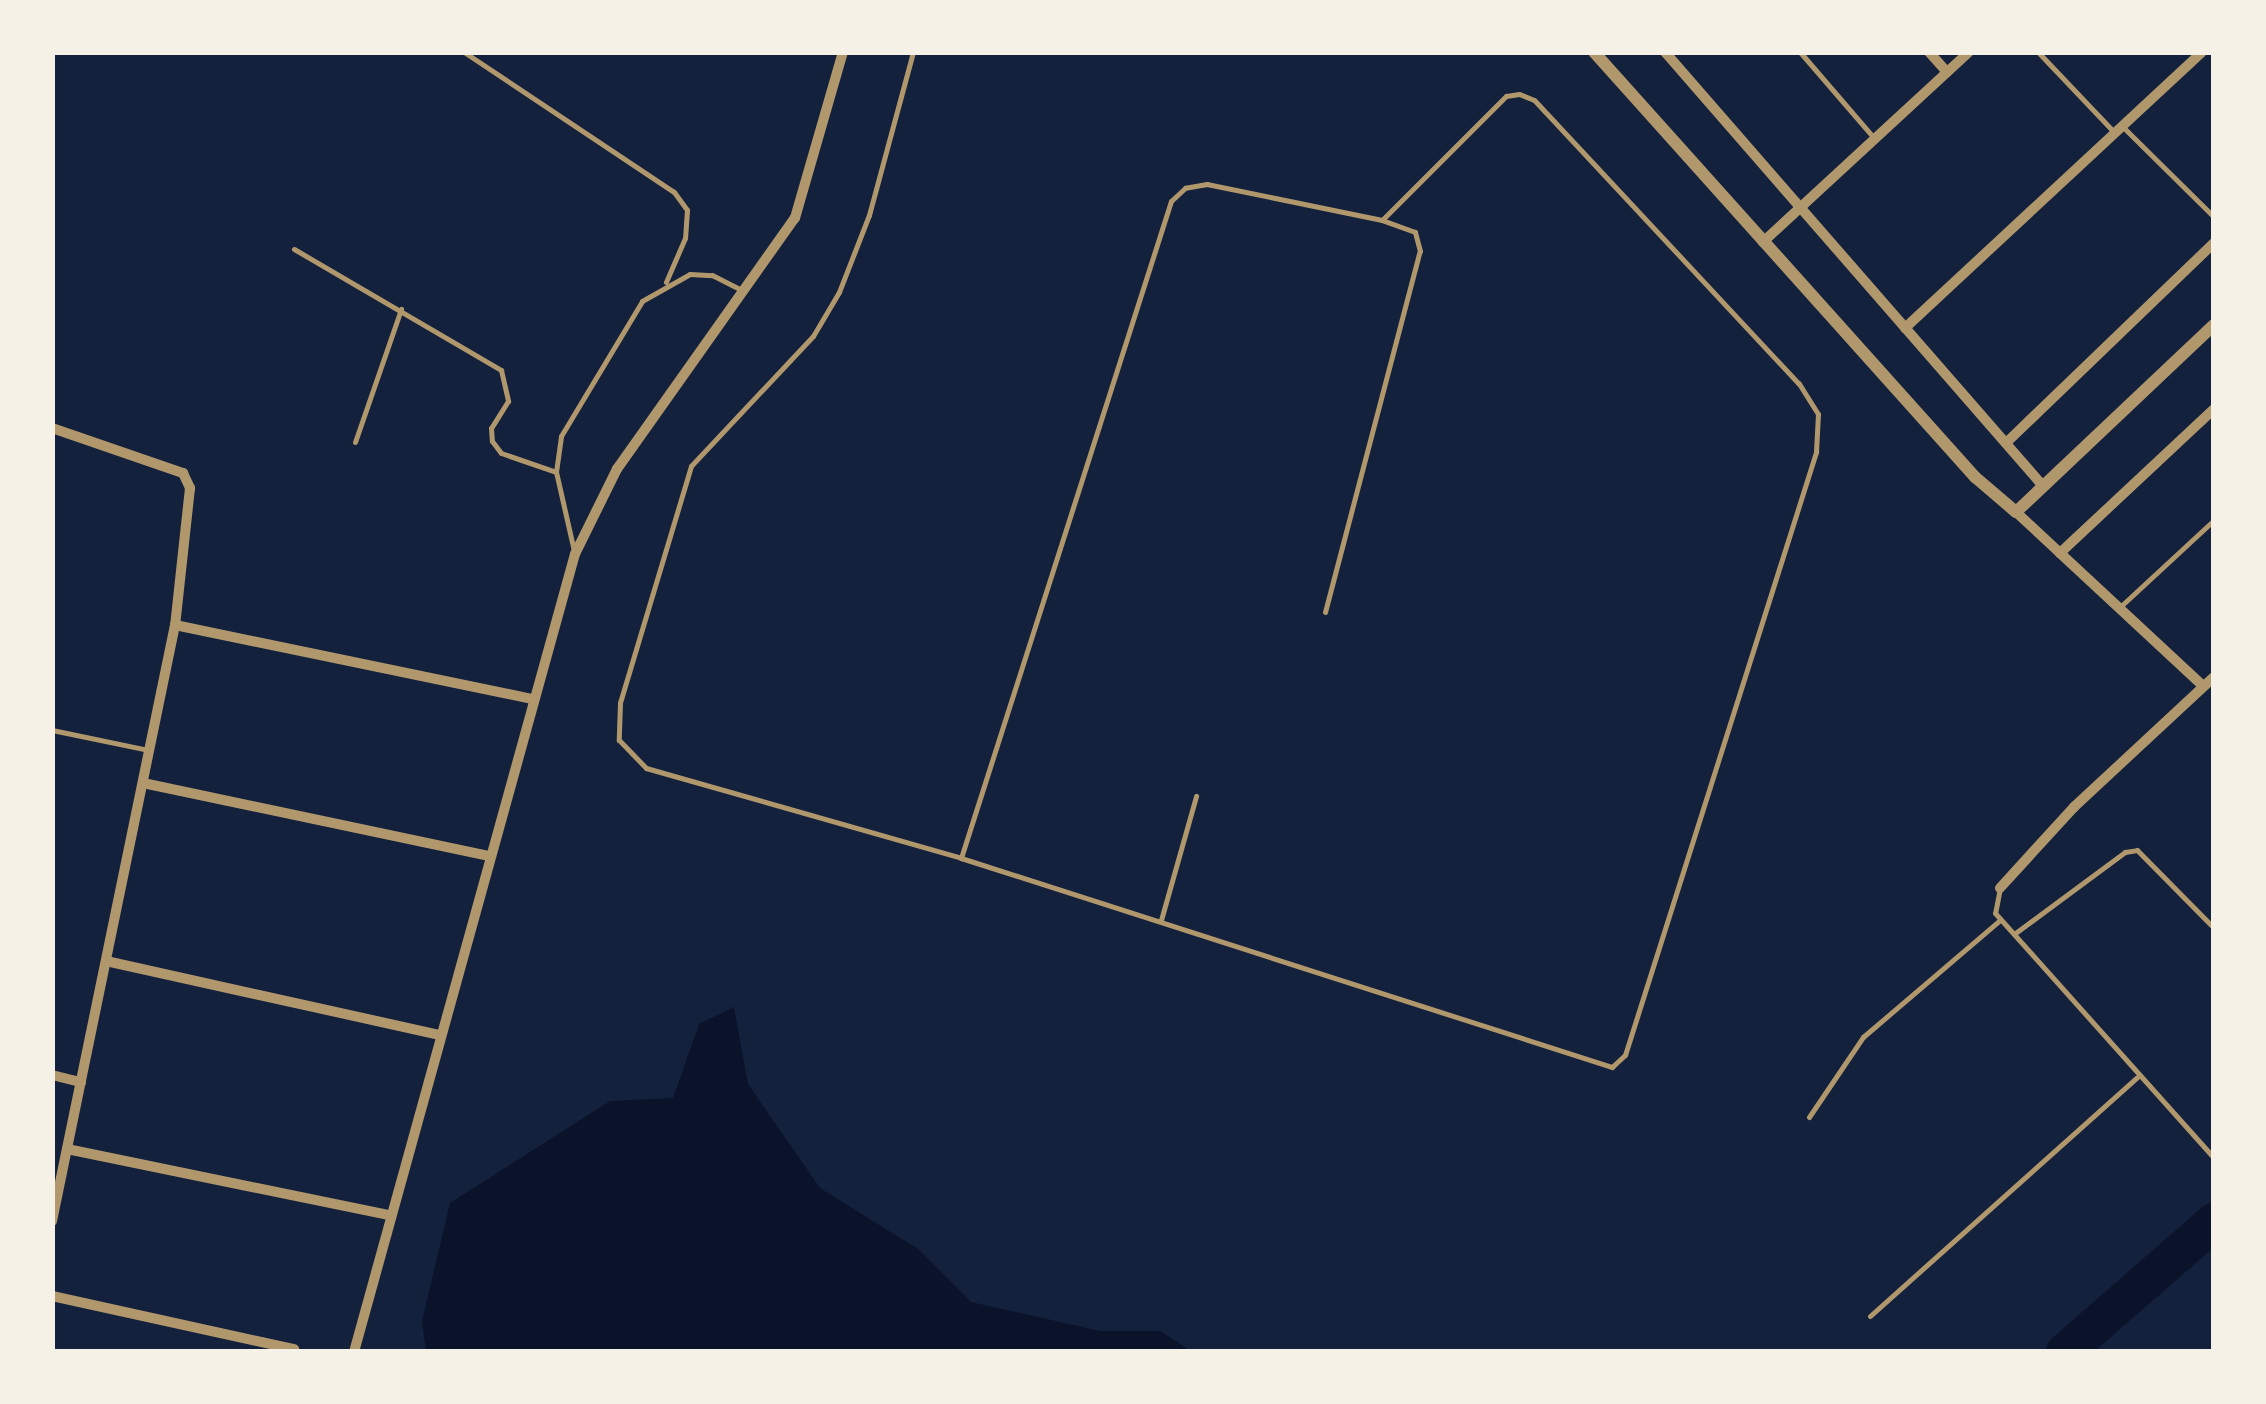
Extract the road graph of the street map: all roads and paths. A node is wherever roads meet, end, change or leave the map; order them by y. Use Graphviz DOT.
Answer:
graph roads {
  1 [pos="464,52"];
  2 [pos="842,52"];
  3 [pos="913,52"];
  4 [pos="1594,52"];
  5 [pos="1665,52"];
  6 [pos="1800,52"];
  7 [pos="1929,52"];
  8 [pos="1969,52"];
  9 [pos="2038,52"];
  10 [pos="2202,52"];
  11 [pos="1947,72"];
  12 [pos="2119,130"];
  13 [pos="1875,139"];
  14 [pos="1799,209"];
  15 [pos="2214,217"];
  16 [pos="1382,220"];
  17 [pos="1763,242"];
  18 [pos="2214,244"];
  19 [pos="294,248"];
  20 [pos="664,285"];
  21 [pos="746,292"];
  22 [pos="401,309"];
  23 [pos="2214,325"];
  24 [pos="1905,328"];
  25 [pos="2214,408"];
  26 [pos="52,428"];
  27 [pos="356,442"];
  28 [pos="2006,443"];
  29 [pos="556,472"];
  30 [pos="2042,485"];
  31 [pos="2016,512"];
  32 [pos="2214,520"];
  33 [pos="2060,553"];
  34 [pos="575,554"];
  35 [pos="2119,608"];
  36 [pos="1325,612"];
  37 [pos="175,625"];
  38 [pos="2214,677"];
  39 [pos="2203,686"];
  40 [pos="532,699"];
  41 [pos="52,730"];
  42 [pos="149,750"];
  43 [pos="142,782"];
  44 [pos="1196,796"];
  45 [pos="488,856"];
  46 [pos="962,858"];
  47 [pos="2000,888"];
  48 [pos="1161,920"];
  49 [pos="2000,920"];
  50 [pos="2214,928"];
  51 [pos="2014,934"];
  52 [pos="106,960"];
  53 [pos="439,1035"];
  54 [pos="52,1075"];
  55 [pos="2137,1077"];
  56 [pos="81,1082"];
  57 [pos="1809,1117"];
  58 [pos="68,1149"];
  59 [pos="2214,1158"];
  60 [pos="389,1216"];
  61 [pos="52,1222"];
  62 [pos="52,1296"];
  63 [pos="1870,1316"];
  64 [pos="294,1349"];
  65 [pos="354,1352"];
  1 -- 20 [label="lane"];
  2 -- 21 [label="street"];
  3 -- 46 [label="lane"];
  4 -- 17 [label="street"];
  5 -- 14 [label="street"];
  6 -- 13 [label="lane"];
  7 -- 11 [label="street"];
  8 -- 11 [label="street"];
  9 -- 12 [label="lane"];
  10 -- 12 [label="street"];
  11 -- 13 [label="street"];
  12 -- 15 [label="lane"];
  12 -- 24 [label="street"];
  13 -- 14 [label="street"];
  14 -- 17 [label="street"];
  14 -- 24 [label="street"];
  16 -- 36 [label="lane"];
  16 -- 46 [label="lane"];
  16 -- 48 [label="lane"];
  17 -- 31 [label="street"];
  18 -- 28 [label="street"];
  19 -- 22 [label="lane"];
  20 -- 21 [label="lane"];
  20 -- 29 [label="lane"];
  21 -- 34 [label="street"];
  22 -- 27 [label="lane"];
  22 -- 29 [label="lane"];
  23 -- 30 [label="street"];
  24 -- 28 [label="street"];
  25 -- 33 [label="street"];
  26 -- 37 [label="street"];
  28 -- 30 [label="street"];
  29 -- 34 [label="lane"];
  30 -- 31 [label="street"];
  31 -- 33 [label="street"];
  32 -- 35 [label="lane"];
  33 -- 35 [label="street"];
  34 -- 40 [label="street"];
  35 -- 39 [label="street"];
  37 -- 40 [label="street"];
  37 -- 42 [label="street"];
  38 -- 39 [label="street"];
  39 -- 47 [label="street"];
  40 -- 45 [label="street"];
  41 -- 42 [label="lane"];
  42 -- 43 [label="street"];
  43 -- 45 [label="street"];
  43 -- 52 [label="street"];
  44 -- 48 [label="lane"];
  45 -- 53 [label="street"];
  46 -- 48 [label="lane"];
  47 -- 49 [label="lane"];
  49 -- 51 [label="lane"];
  49 -- 57 [label="lane"];
  50 -- 51 [label="lane"];
  51 -- 55 [label="lane"];
  52 -- 53 [label="street"];
  52 -- 56 [label="street"];
  53 -- 60 [label="street"];
  54 -- 56 [label="street"];
  55 -- 59 [label="lane"];
  55 -- 63 [label="lane"];
  56 -- 58 [label="street"];
  58 -- 60 [label="street"];
  58 -- 61 [label="street"];
  60 -- 65 [label="street"];
  62 -- 64 [label="street"];
}
